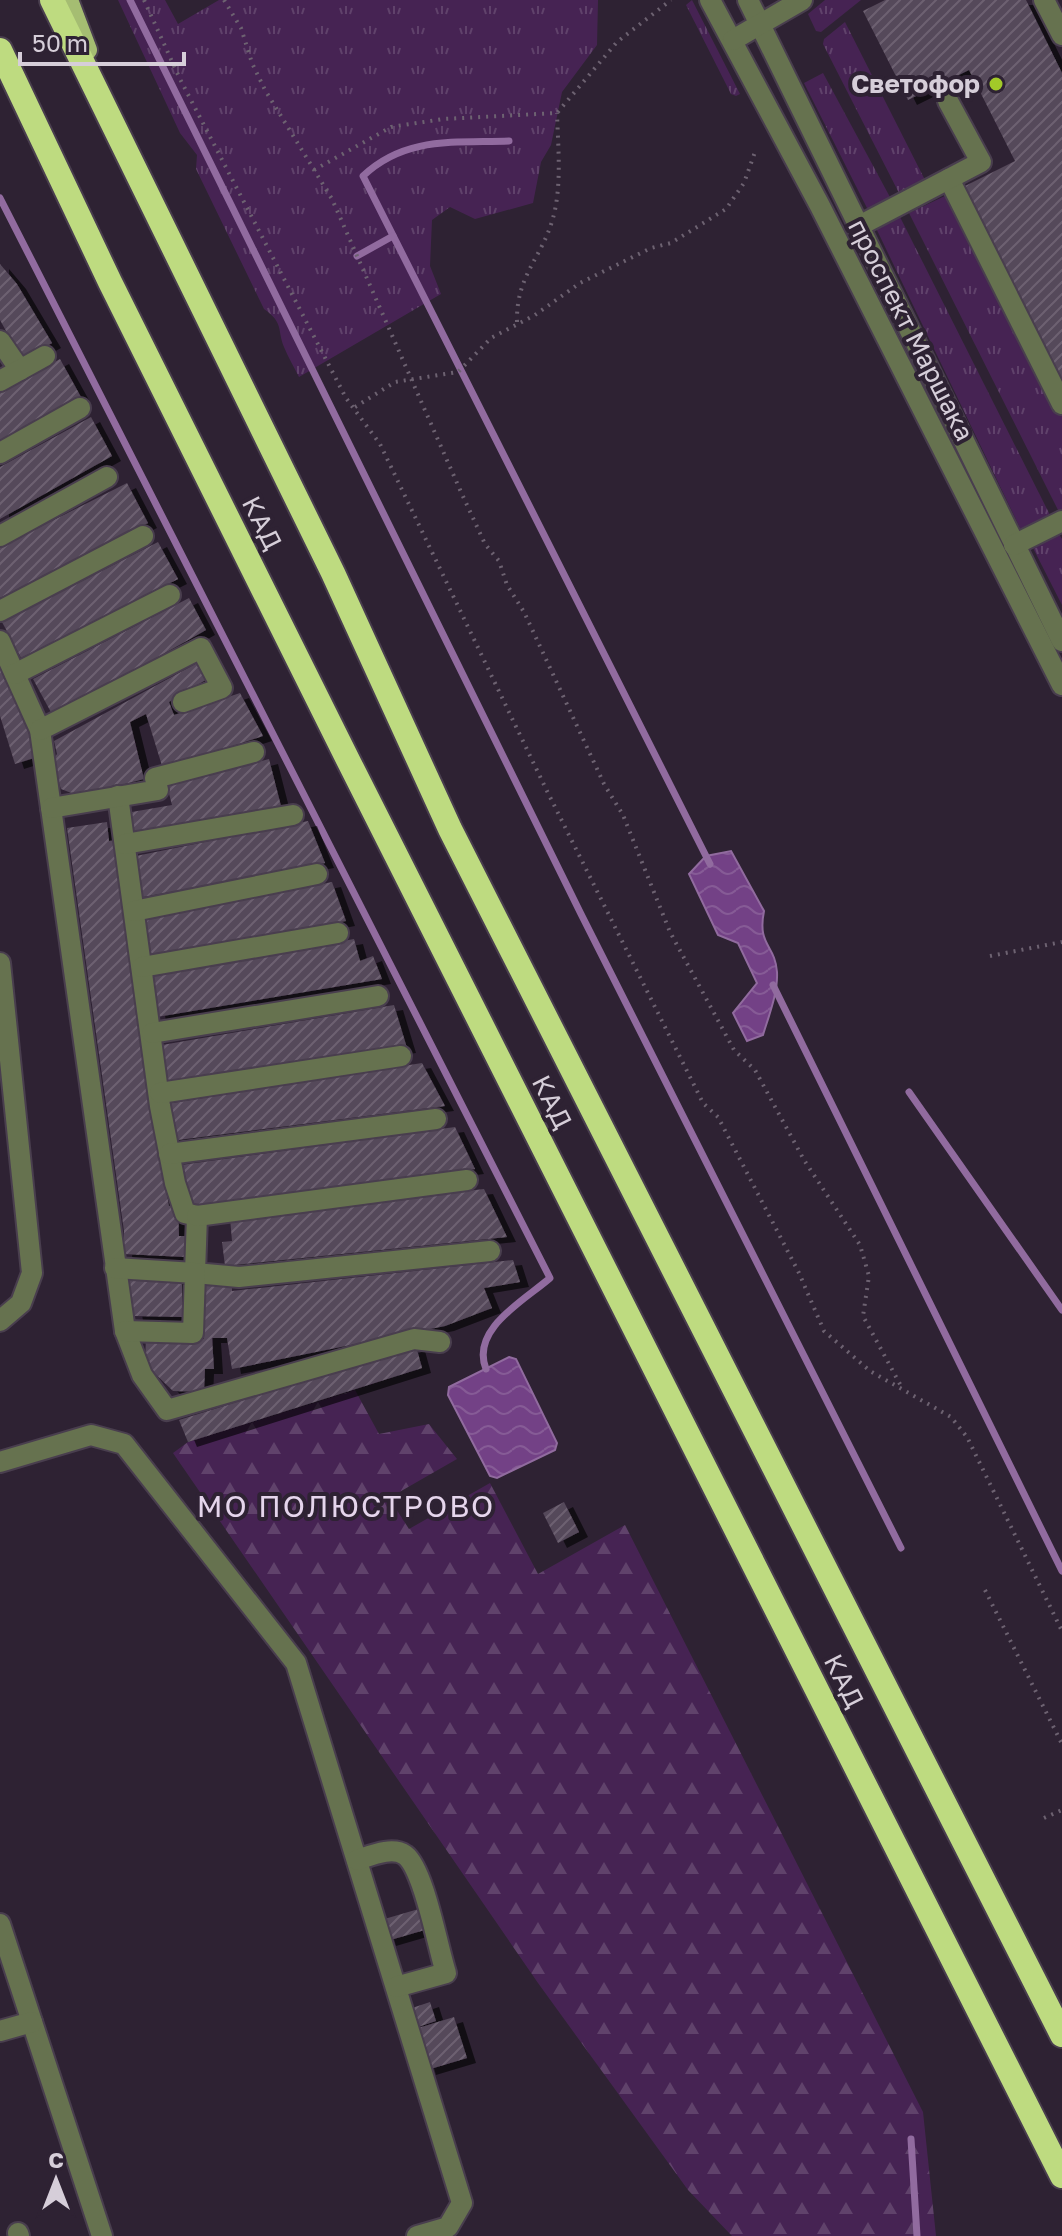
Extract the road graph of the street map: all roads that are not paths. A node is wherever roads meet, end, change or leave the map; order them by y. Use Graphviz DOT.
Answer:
graph roads {
  1 [pos="52,0"];
  2 [pos="68,0"];
  3 [pos="710,0"];
  4 [pos="748,0"];
  5 [pos="802,0"];
  6 [pos="1044,0"];
  7 [pos="759,25"];
  8 [pos="1062,35"];
  9 [pos="733,40"];
  10 [pos="0,50"];
  11 [pos="948,101"];
  12 [pos="132,166"];
  13 [pos="949,179"];
  14 [pos="857,227"];
  15 [pos="0,341"];
  16 [pos="45,356"];
  17 [pos="20,370"];
  18 [pos="0,381"];
  19 [pos="1062,404"];
  20 [pos="80,408"];
  21 [pos="0,453"];
  22 [pos="107,477"];
  23 [pos="1062,521"];
  24 [pos="0,536"];
  25 [pos="143,536"];
  26 [pos="1014,545"];
  27 [pos="170,595"];
  28 [pos="0,611"];
  29 [pos="0,641"];
  30 [pos="1062,641"];
  31 [pos="15,674"];
  32 [pos="1062,685"];
  33 [pos="183,702"];
  34 [pos="40,730"];
  35 [pos="254,752"];
  36 [pos="118,796"];
  37 [pos="51,808"];
  38 [pos="293,815"];
  39 [pos="125,844"];
  40 [pos="317,874"];
  41 [pos="134,911"];
  42 [pos="338,933"];
  43 [pos="0,963"];
  44 [pos="142,967"];
  45 [pos="378,996"];
  46 [pos="152,1033"];
  47 [pos="401,1056"];
  48 [pos="160,1093"];
  49 [pos="436,1119"];
  50 [pos="169,1154"];
  51 [pos="467,1180"];
  52 [pos="197,1216"];
  53 [pos="490,1251"];
  54 [pos="115,1268"];
  55 [pos="195,1273"];
  56 [pos="0,1321"];
  57 [pos="125,1331"];
  58 [pos="440,1342"];
  59 [pos="0,1462"];
  60 [pos="357,1860"];
  61 [pos="0,1924"];
  62 [pos="396,1987"];
  63 [pos="32,2022"];
  64 [pos="0,2031"];
  65 [pos="1062,2035"];
  66 [pos="1062,2176"];
  67 [pos="102,2236"];
  68 [pos="417,2236"];
  1 -- 12 [label="highway, КАД"];
  2 -- 12 [label="main road"];
  3 -- 9 [label="street, проспект Маршака"];
  4 -- 7 [label="street, проспект Маршака"];
  5 -- 7 [label="street"];
  6 -- 8 [label="street"];
  7 -- 9 [label="street"];
  7 -- 14 [label="street, проспект Маршака"];
  9 -- 32 [label="street, проспект Маршака"];
  10 -- 66 [label="highway, КАД"];
  11 -- 13 [label="street"];
  12 -- 65 [label="highway, КАД"];
  13 -- 14 [label="street"];
  13 -- 19 [label="street"];
  14 -- 26 [label="street, проспект Маршака"];
  15 -- 17 [label="street"];
  16 -- 17 [label="street"];
  17 -- 18 [label="street"];
  20 -- 21 [label="street"];
  22 -- 24 [label="street"];
  23 -- 26 [label="street"];
  25 -- 28 [label="street"];
  26 -- 30 [label="street, проспект Маршака"];
  27 -- 31 [label="street"];
  29 -- 31 [label="street"];
  31 -- 34 [label="street"];
  33 -- 34 [label="street"];
  34 -- 37 [label="street"];
  35 -- 36 [label="street"];
  36 -- 37 [label="street"];
  36 -- 39 [label="street"];
  37 -- 54 [label="street"];
  38 -- 39 [label="street"];
  39 -- 41 [label="street"];
  40 -- 41 [label="street"];
  41 -- 44 [label="street"];
  42 -- 44 [label="street"];
  43 -- 56 [label="street"];
  44 -- 46 [label="street"];
  45 -- 46 [label="street"];
  46 -- 48 [label="street"];
  47 -- 48 [label="street"];
  48 -- 50 [label="street"];
  49 -- 50 [label="street"];
  50 -- 52 [label="street"];
  51 -- 52 [label="street"];
  52 -- 55 [label="street"];
  53 -- 55 [label="street"];
  54 -- 55 [label="street"];
  54 -- 57 [label="street"];
  55 -- 57 [label="street"];
  57 -- 58 [label="street"];
  59 -- 60 [label="street"];
  60 -- 62 [label="street"];
  60 -- 62 [label="street"];
  61 -- 63 [label="street"];
  62 -- 68 [label="street"];
  63 -- 64 [label="street"];
  63 -- 67 [label="street"];
}
